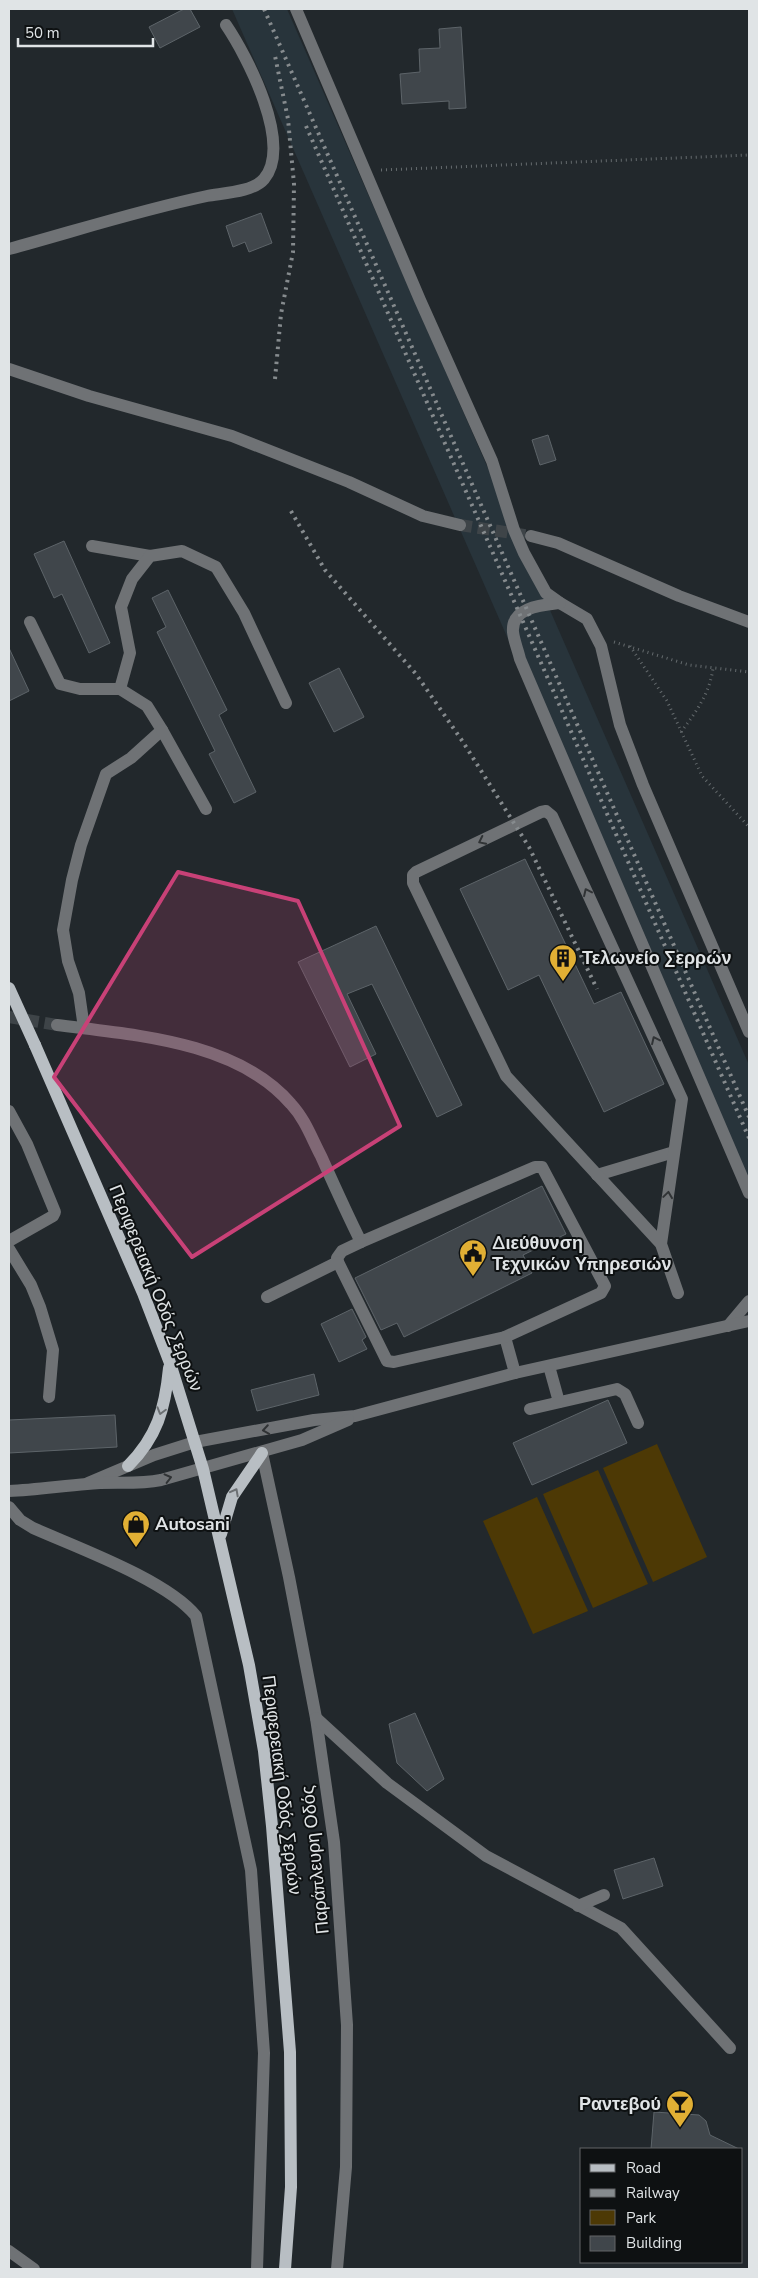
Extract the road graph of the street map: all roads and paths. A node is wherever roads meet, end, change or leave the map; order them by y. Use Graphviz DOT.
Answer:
graph roads {
  1 [pos="296,9"];
  2 [pos="226,25"];
  3 [pos="749,155"];
  4 [pos="366,171"];
  5 [pos="9,249"];
  6 [pos="9,369"];
  7 [pos="460,525"];
  8 [pos="531,536"];
  9 [pos="92,546"];
  10 [pos="150,556"];
  11 [pos="560,603"];
  12 [pos="30,622"];
  13 [pos="749,622"];
  14 [pos="596,638"];
  15 [pos="630,646"];
  16 [pos="713,668"];
  17 [pos="749,672"];
  18 [pos="120,689"];
  19 [pos="286,703"];
  20 [pos="162,730"];
  21 [pos="681,732"];
  22 [pos="206,809"];
  23 [pos="749,826"];
  24 [pos="9,988"];
  25 [pos="57,1025"];
  26 [pos="84,1028"];
  27 [pos="749,1032"];
  28 [pos="9,1111"];
  29 [pos="674,1152"];
  30 [pos="597,1175"];
  31 [pos="749,1193"];
  32 [pos="9,1241"];
  33 [pos="361,1242"];
  34 [pos="661,1244"];
  35 [pos="9,1249"];
  36 [pos="338,1262"];
  37 [pos="678,1293"];
  38 [pos="267,1297"];
  39 [pos="749,1301"];
  40 [pos="749,1321"];
  41 [pos="728,1326"];
  42 [pos="505,1337"];
  43 [pos="170,1364"];
  44 [pos="549,1366"];
  45 [pos="516,1373"];
  46 [pos="49,1397"];
  47 [pos="559,1402"];
  48 [pos="530,1409"];
  49 [pos="355,1416"];
  50 [pos="638,1423"];
  51 [pos="195,1442"];
  52 [pos="262,1453"];
  53 [pos="128,1466"];
  54 [pos="203,1470"];
  55 [pos="88,1484"];
  56 [pos="9,1491"];
  57 [pos="9,1507"];
  58 [pos="220,1537"];
  59 [pos="316,1718"];
  60 [pos="604,1895"];
  61 [pos="578,1906"];
  62 [pos="730,2048"];
  63 [pos="9,2251"];
  64 [pos="34,2269"];
  65 [pos="257,2269"];
  66 [pos="285,2269"];
  67 [pos="337,2269"];
  1 -- 4 [label="street"];
  2 -- 5 [label="street"];
  3 -- 4 [label="path"];
  4 -- 11 [label="street"];
  6 -- 7 [label="street"];
  8 -- 13 [label="street"];
  9 -- 10 [label="street"];
  10 -- 18 [label="street"];
  10 -- 19 [label="street"];
  11 -- 14 [label="street"];
  11 -- 31 [label="street"];
  12 -- 18 [label="street"];
  14 -- 15 [label="path"];
  14 -- 27 [label="street"];
  15 -- 16 [label="path"];
  15 -- 21 [label="path"];
  16 -- 17 [label="path"];
  16 -- 21 [label="path"];
  18 -- 20 [label="street"];
  20 -- 22 [label="street"];
  20 -- 26 [label="street"];
  21 -- 23 [label="path"];
  24 -- 43 [label="main road, Περιφερειακή Οδός Σερρών, bridge"];
  25 -- 26 [label="street"];
  26 -- 33 [label="street"];
  28 -- 32 [label="street"];
  29 -- 30 [label="street"];
  29 -- 30 [label="street, one-way"];
  34 -- 29 [label="street, one-way"];
  30 -- 34 [label="street"];
  33 -- 36 [label="street"];
  33 -- 42 [label="street"];
  34 -- 37 [label="street"];
  35 -- 46 [label="street"];
  36 -- 38 [label="street"];
  36 -- 42 [label="street"];
  39 -- 41 [label="street"];
  40 -- 41 [label="street"];
  41 -- 44 [label="street"];
  42 -- 45 [label="street"];
  43 -- 51 [label="main road, Περιφερειακή Οδός Σερρών"];
  43 -- 53 [label="main road, one-way"];
  44 -- 45 [label="street"];
  44 -- 47 [label="street"];
  45 -- 49 [label="street"];
  47 -- 48 [label="street"];
  47 -- 50 [label="street"];
  49 -- 51 [label="street, one-way"];
  49 -- 52 [label="street"];
  51 -- 53 [label="street"];
  51 -- 54 [label="main road, Περιφερειακή Οδός Σερρών"];
  52 -- 54 [label="street"];
  58 -- 52 [label="main road, one-way"];
  52 -- 59 [label="street, Παράπλευρη Οδός"];
  53 -- 55 [label="street"];
  55 -- 54 [label="street, one-way"];
  54 -- 58 [label="main road, Περιφερειακή Οδός Σερρών"];
  55 -- 56 [label="street"];
  57 -- 65 [label="street"];
  58 -- 66 [label="main road, Περιφερειακή Οδός Σερρών"];
  59 -- 61 [label="street"];
  59 -- 67 [label="street, Παράπλευρη Οδός"];
  60 -- 61 [label="street"];
  61 -- 62 [label="street"];
  63 -- 64 [label="street"];
}
